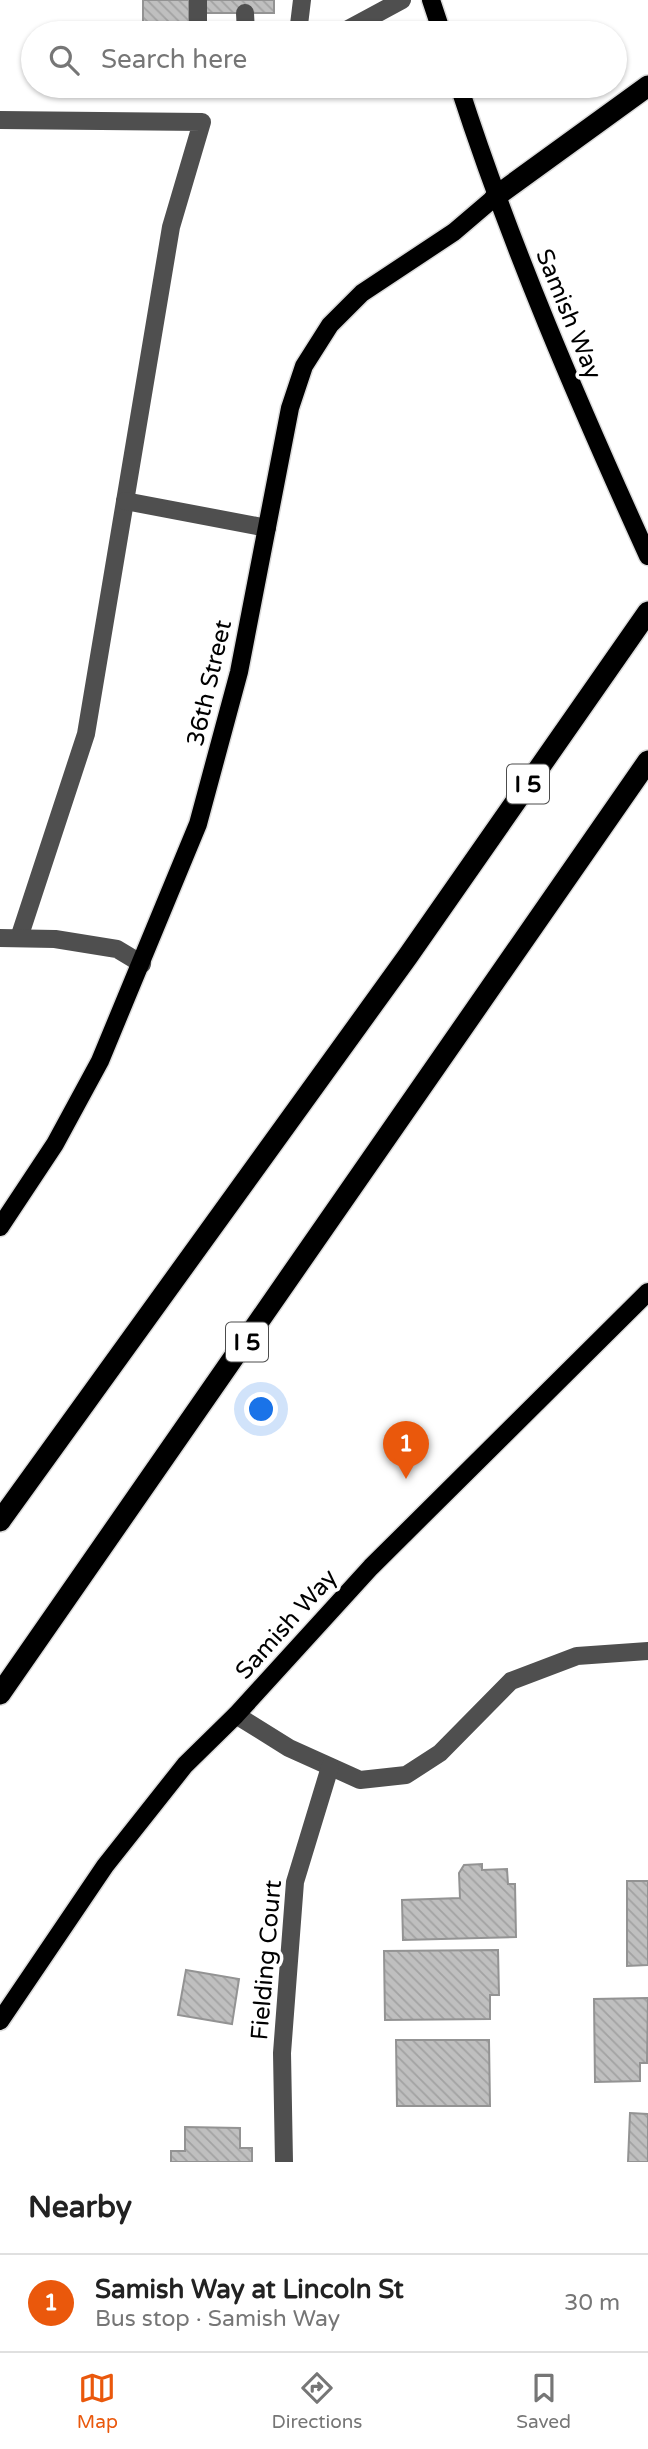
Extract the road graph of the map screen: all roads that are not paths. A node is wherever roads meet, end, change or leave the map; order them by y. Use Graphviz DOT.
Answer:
graph roads {
  1 [pos="198,0"];
  2 [pos="302,0"];
  3 [pos="402,0"];
  4 [pos="431,0"];
  5 [pos="245,13"];
  6 [pos="198,21"];
  7 [pos="245,21"];
  8 [pos="299,21"];
  9 [pos="363,21"];
  10 [pos="438,21"];
  11 [pos="648,86"];
  12 [pos="463,98"];
  13 [pos="0,120"];
  14 [pos="495,197"];
  15 [pos="125,501"];
  16 [pos="267,527"];
  17 [pos="648,556"];
  18 [pos="648,612"];
  19 [pos="648,761"];
  20 [pos="0,938"];
  21 [pos="19,938"];
  22 [pos="142,964"];
  23 [pos="0,1227"];
  24 [pos="648,1292"];
  25 [pos="0,1521"];
  26 [pos="648,1651"];
  27 [pos="0,1694"];
  28 [pos="236,1715"];
  29 [pos="330,1767"];
  30 [pos="0,2021"];
  31 [pos="285,2162"];
  1 -- 6 [label="street"];
  2 -- 8 [label="street"];
  3 -- 9 [label="street"];
  4 -- 10 [label="main road"];
  5 -- 7 [label="street"];
  11 -- 14 [label="highway"];
  12 -- 14 [label="main road, Samish Way"];
  13 -- 15 [label="street"];
  14 -- 16 [label="main road, 36th Street"];
  14 -- 17 [label="main road, Samish Way"];
  15 -- 16 [label="street"];
  15 -- 21 [label="street"];
  16 -- 22 [label="main road, 36th Street"];
  18 -- 25 [label="highway, I 5"];
  19 -- 27 [label="highway, I 5"];
  20 -- 21 [label="street"];
  21 -- 22 [label="street"];
  22 -- 23 [label="main road, 36th Street"];
  24 -- 28 [label="main road, Samish Way"];
  26 -- 29 [label="street"];
  28 -- 29 [label="street"];
  28 -- 30 [label="main road, Samish Way"];
  29 -- 31 [label="street, Fielding Court"];
}
